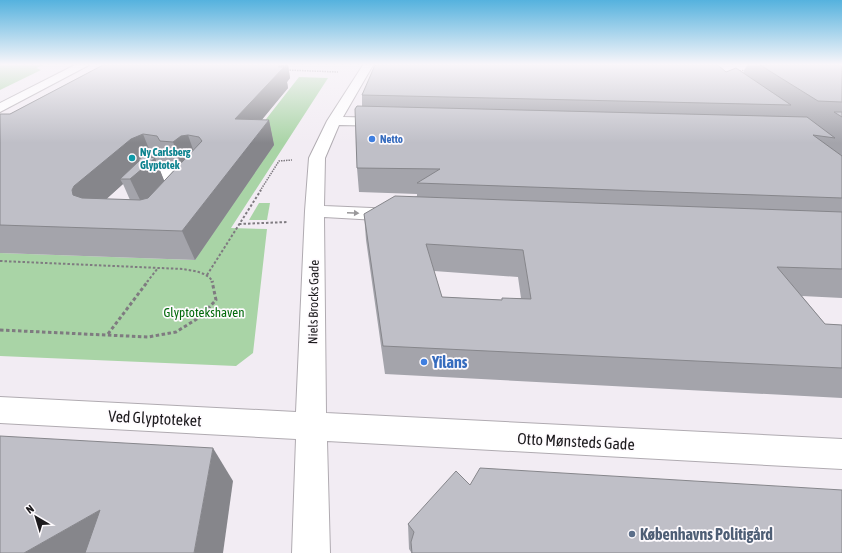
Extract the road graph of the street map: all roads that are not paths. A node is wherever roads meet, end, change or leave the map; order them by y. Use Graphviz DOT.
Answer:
graph roads {
  1 [pos="34,91"];
  2 [pos="352,91"];
  3 [pos="0,108"];
  4 [pos="334,121"];
  5 [pos="397,123"];
  6 [pos="410,215"];
  7 [pos="314,216"];
  8 [pos="0,410"];
  9 [pos="311,427"];
  10 [pos="842,454"];
  11 [pos="311,553"];
  1 -- 3 [label="street"];
  2 -- 4 [label="street, Niels Brocks Gade"];
  4 -- 5 [label="street"];
  4 -- 7 [label="street, Niels Brocks Gade"];
  7 -- 6 [label="street, one-way"];
  7 -- 9 [label="street, Niels Brocks Gade"];
  8 -- 9 [label="street, Ved Glyptoteket"];
  9 -- 10 [label="street, Otto Mønsteds Gade"];
  9 -- 11 [label="street, Niels Brocks Gade"];
}
